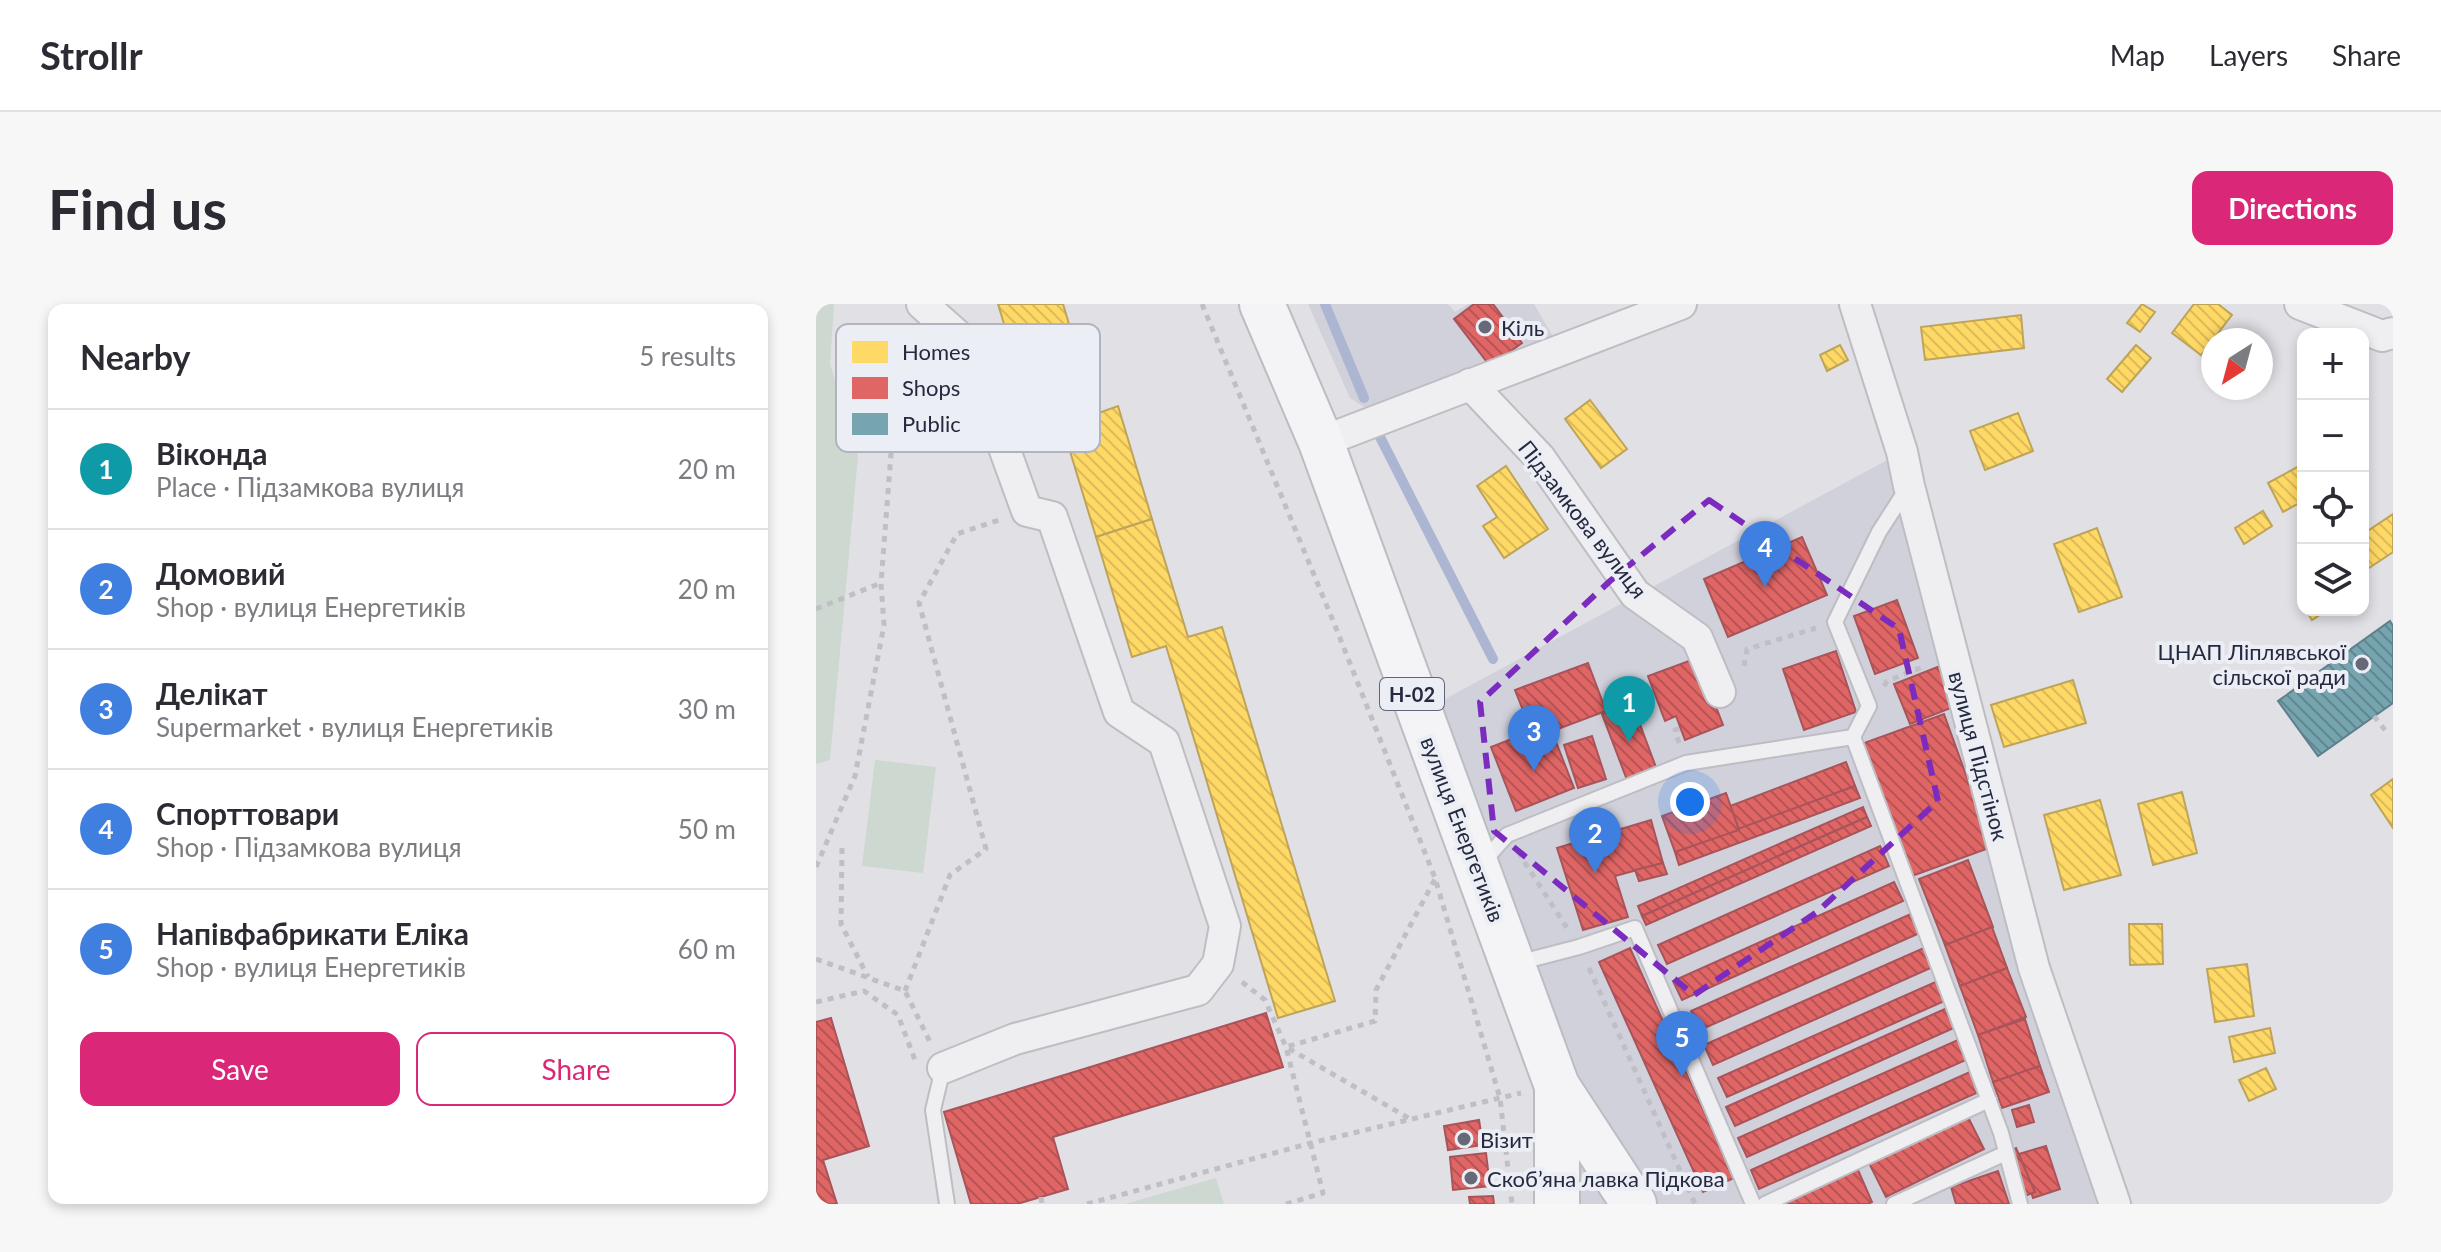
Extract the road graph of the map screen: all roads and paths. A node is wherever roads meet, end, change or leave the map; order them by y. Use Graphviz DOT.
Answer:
graph roads {
  1 [pos="1202,304"];
  2 [pos="1262,304"];
  3 [pos="1681,304"];
  4 [pos="1855,304"];
  5 [pos="2300,304"];
  6 [pos="922,305"];
  7 [pos="944,324"];
  8 [pos="2393,333"];
  9 [pos="1470,384"];
  10 [pos="1321,442"];
  11 [pos="891,452"];
  12 [pos="1006,452"];
  13 [pos="1909,486"];
  14 [pos="1027,511"];
  15 [pos="881,583"];
  16 [pos="816,609"];
  17 [pos="1835,622"];
  18 [pos="1953,655"];
  19 [pos="1731,686"];
  20 [pos="1869,706"];
  21 [pos="2374,716"];
  22 [pos="1681,728"];
  23 [pos="2385,730"];
  24 [pos="1853,737"];
  25 [pos="1681,749"];
  26 [pos="842,848"];
  27 [pos="1493,851"];
  28 [pos="816,867"];
  29 [pos="1435,878"];
  30 [pos="1579,947"];
  31 [pos="816,959"];
  32 [pos="1218,964"];
  33 [pos="1513,964"];
  34 [pos="869,978"];
  35 [pos="905,991"];
  36 [pos="816,1002"];
  37 [pos="1286,1047"];
  38 [pos="943,1068"];
  39 [pos="1557,1086"];
  40 [pos="1500,1098"];
  41 [pos="1989,1100"];
  42 [pos="933,1110"];
  43 [pos="1413,1121"];
  44 [pos="1311,1143"];
  45 [pos="2006,1153"];
  46 [pos="947,1204"];
  47 [pos="1087,1204"];
  48 [pos="1286,1204"];
  49 [pos="1512,1204"];
  50 [pos="1557,1204"];
  51 [pos="1634,1204"];
  52 [pos="1695,1204"];
  53 [pos="1753,1204"];
  54 [pos="1765,1204"];
  55 [pos="1894,1204"];
  56 [pos="2020,1204"];
  57 [pos="2115,1204"];
  1 -- 29 [label="path"];
  2 -- 10 [label="main road, вулиця Енергетиків / Н-02"];
  3 -- 9 [label="street"];
  4 -- 13 [label="street, вулиця Підстінок"];
  5 -- 8 [label="street"];
  6 -- 7 [label="street"];
  9 -- 10 [label="street"];
  9 -- 19 [label="street, Підзамкова вулиця"];
  10 -- 27 [label="main road, вулиця Енергетиків / Н-02"];
  11 -- 15 [label="path"];
  12 -- 14 [label="street"];
  13 -- 17 [label="lane"];
  13 -- 18 [label="street, вулиця Підстінок"];
  14 -- 32 [label="street"];
  14 -- 35 [label="path"];
  15 -- 16 [label="path"];
  15 -- 28 [label="path"];
  17 -- 19 [label="path"];
  17 -- 20 [label="lane"];
  18 -- 20 [label="path"];
  18 -- 57 [label="street, вулиця Підстінок"];
  20 -- 24 [label="lane"];
  21 -- 23 [label="path"];
  22 -- 25 [label="path"];
  24 -- 27 [label="lane"];
  24 -- 41 [label="lane"];
  26 -- 34 [label="path"];
  27 -- 30 [label="path"];
  27 -- 33 [label="main road, вулиця Енергетиків / Н-02"];
  29 -- 37 [label="path"];
  29 -- 40 [label="path"];
  30 -- 33 [label="lane"];
  30 -- 52 [label="path"];
  30 -- 53 [label="lane"];
  31 -- 34 [label="path"];
  32 -- 37 [label="path"];
  32 -- 38 [label="street"];
  33 -- 39 [label="main road, вулиця Енергетиків / Н-02"];
  34 -- 35 [label="path"];
  35 -- 38 [label="path"];
  36 -- 42 [label="path"];
  37 -- 43 [label="path"];
  37 -- 44 [label="path"];
  38 -- 42 [label="lane"];
  39 -- 40 [label="path"];
  39 -- 50 [label="main road, вулиця Енергетиків / Н-02"];
  39 -- 51 [label="main road, вулиця Енергетиків / Н-02"];
  40 -- 43 [label="path"];
  40 -- 49 [label="path"];
  41 -- 45 [label="lane"];
  41 -- 54 [label="lane"];
  42 -- 46 [label="lane"];
  43 -- 44 [label="path"];
  44 -- 47 [label="path"];
  44 -- 48 [label="path"];
  45 -- 55 [label="lane"];
  45 -- 56 [label="lane"];
}
